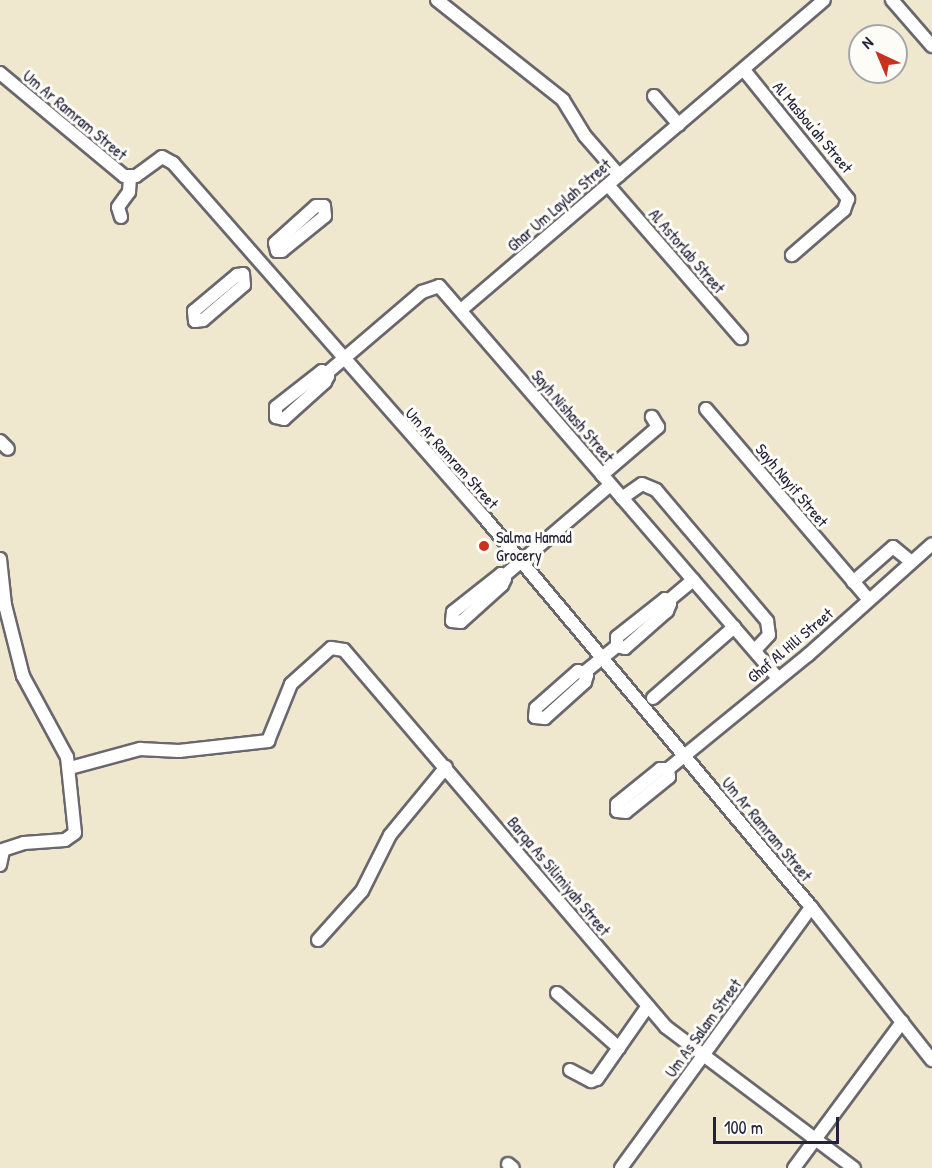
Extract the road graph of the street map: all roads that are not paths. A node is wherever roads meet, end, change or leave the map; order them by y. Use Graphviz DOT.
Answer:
graph roads {
  1 [pos="437,0"];
  2 [pos="824,0"];
  3 [pos="892,0"];
  4 [pos="932,46"];
  5 [pos="744,70"];
  6 [pos="0,73"];
  7 [pos="654,96"];
  8 [pos="679,125"];
  9 [pos="619,175"];
  10 [pos="130,177"];
  11 [pos="608,185"];
  12 [pos="121,217"];
  13 [pos="275,249"];
  14 [pos="792,255"];
  15 [pos="260,263"];
  16 [pos="246,276"];
  17 [pos="461,310"];
  18 [pos="741,338"];
  19 [pos="343,361"];
  20 [pos="327,373"];
  21 [pos="706,409"];
  22 [pos="652,417"];
  23 [pos="606,480"];
  24 [pos="622,498"];
  25 [pos="932,544"];
  26 [pos="0,559"];
  27 [pos="910,561"];
  28 [pos="519,563"];
  29 [pos="504,576"];
  30 [pos="693,580"];
  31 [pos="853,582"];
  32 [pos="868,599"];
  33 [pos="734,627"];
  34 [pos="755,650"];
  35 [pos="601,659"];
  36 [pos="585,672"];
  37 [pos="777,677"];
  38 [pos="653,698"];
  39 [pos="683,756"];
  40 [pos="446,767"];
  41 [pos="70,768"];
  42 [pos="668,769"];
  43 [pos="1,851"];
  44 [pos="0,865"];
  45 [pos="811,907"];
  46 [pos="318,940"];
  47 [pos="556,993"];
  48 [pos="648,1006"];
  49 [pos="902,1022"];
  50 [pos="619,1048"];
  51 [pos="702,1058"];
  52 [pos="932,1059"];
  53 [pos="570,1070"];
  54 [pos="815,1140"];
  55 [pos="621,1168"];
  56 [pos="794,1168"];
  57 [pos="854,1168"];
  1 -- 9 [label="street"];
  2 -- 5 [label="street, Ghar Um Laylah Street"];
  3 -- 4 [label="street"];
  5 -- 8 [label="street, Ghar Um Laylah Street"];
  5 -- 14 [label="street, Al Masbou'ah Street"];
  6 -- 10 [label="street, Um Ar Ramram Street"];
  7 -- 8 [label="street"];
  8 -- 9 [label="street, Ghar Um Laylah Street"];
  9 -- 11 [label="street, Ghar Um Laylah Street"];
  10 -- 12 [label="street"];
  10 -- 15 [label="street, Um Ar Ramram Street"];
  11 -- 17 [label="street, Ghar Um Laylah Street"];
  11 -- 18 [label="street, Al Astorlab Street"];
  13 -- 15 [label="street"];
  15 -- 16 [label="street"];
  15 -- 19 [label="street, Um Ar Ramram Street"];
  17 -- 19 [label="street, Sayh Nishash Street"];
  17 -- 23 [label="street, Sayh Nishash Street"];
  19 -- 20 [label="street, Sayh Nishash Street"];
  19 -- 28 [label="street, Um Ar Ramram Street"];
  21 -- 31 [label="street, Sayh Nayif Street"];
  22 -- 23 [label="street"];
  23 -- 24 [label="street, Sayh Nishash Street"];
  23 -- 28 [label="street"];
  24 -- 30 [label="street, Sayh Nishash Street"];
  24 -- 34 [label="street"];
  25 -- 27 [label="street, Ghaf Al Hili Street"];
  26 -- 41 [label="street"];
  27 -- 31 [label="street"];
  27 -- 32 [label="street, Ghaf Al Hili Street"];
  28 -- 29 [label="street"];
  28 -- 35 [label="street, Um Ar Ramram Street"];
  30 -- 33 [label="street, Sayh Nishash Street"];
  30 -- 35 [label="street"];
  31 -- 32 [label="street, Sayh Nayif Street"];
  32 -- 37 [label="street, Ghaf Al Hili Street"];
  33 -- 34 [label="street, Sayh Nishash Street"];
  33 -- 38 [label="street"];
  34 -- 37 [label="street, Sayh Nishash Street"];
  35 -- 36 [label="street"];
  35 -- 39 [label="street, Um Ar Ramram Street"];
  37 -- 39 [label="street, Ghaf Al Hili Street"];
  39 -- 42 [label="street, Ghaf Al Hili Street"];
  39 -- 45 [label="street, Um Ar Ramram Street"];
  40 -- 41 [label="street, Barqa As Silimiyah Street"];
  40 -- 46 [label="street"];
  40 -- 48 [label="street, Barqa As Silimiyah Street"];
  41 -- 43 [label="street"];
  43 -- 44 [label="street"];
  45 -- 49 [label="street, Um Ar Ramram Street"];
  45 -- 51 [label="street, Um As Salam Street"];
  47 -- 50 [label="street"];
  48 -- 50 [label="street"];
  48 -- 51 [label="street, Barqa As Silimiyah Street"];
  49 -- 52 [label="street, Um Ar Ramram Street"];
  49 -- 54 [label="street"];
  50 -- 53 [label="street"];
  51 -- 54 [label="street, Barqa As Silimiyah Street"];
  51 -- 55 [label="street, Um As Salam Street"];
  54 -- 56 [label="street"];
  54 -- 57 [label="street, Barqa As Silimiyah Street"];
}
